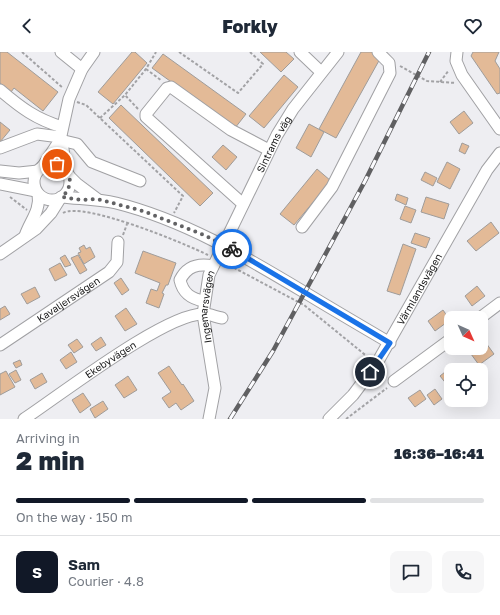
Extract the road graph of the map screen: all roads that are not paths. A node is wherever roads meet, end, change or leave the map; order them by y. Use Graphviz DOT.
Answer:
graph roads {
  1 [pos="62,52"];
  2 [pos="94,52"];
  3 [pos="300,52"];
  4 [pos="338,52"];
  5 [pos="378,52"];
  6 [pos="457,56"];
  7 [pos="82,69"];
  8 [pos="321,72"];
  9 [pos="0,90"];
  10 [pos="500,129"];
  11 [pos="61,135"];
  12 [pos="0,148"];
  13 [pos="269,150"];
  14 [pos="500,153"];
  15 [pos="40,168"];
  16 [pos="0,171"];
  17 [pos="68,173"];
  18 [pos="140,181"];
  19 [pos="0,184"];
  20 [pos="37,192"];
  21 [pos="62,197"];
  22 [pos="97,199"];
  23 [pos="243,204"];
  24 [pos="302,227"];
  25 [pos="25,236"];
  26 [pos="118,242"];
  27 [pos="224,245"];
  28 [pos="0,254"];
  29 [pos="214,262"];
  30 [pos="204,301"];
  31 [pos="500,303"];
  32 [pos="488,312"];
  33 [pos="203,314"];
  34 [pos="222,318"];
  35 [pos="390,343"];
  36 [pos="0,345"];
  37 [pos="444,345"];
  38 [pos="394,382"];
  39 [pos="24,419"];
  40 [pos="209,419"];
  41 [pos="329,419"];
  1 -- 7 [label="street"];
  2 -- 7 [label="street"];
  3 -- 8 [label="street"];
  4 -- 8 [label="street, Sintrams väg"];
  5 -- 24 [label="street"];
  6 -- 10 [label="street"];
  7 -- 11 [label="street"];
  8 -- 13 [label="street, Sintrams väg"];
  9 -- 11 [label="street"];
  11 -- 12 [label="street"];
  11 -- 15 [label="street"];
  11 -- 17 [label="street"];
  11 -- 18 [label="street"];
  13 -- 23 [label="street, Sintrams väg"];
  13 -- 23 [label="street"];
  14 -- 35 [label="street, Värmlandsvägen"];
  15 -- 16 [label="street"];
  15 -- 17 [label="street"];
  15 -- 20 [label="street"];
  17 -- 21 [label="street"];
  17 -- 22 [label="street"];
  19 -- 20 [label="street"];
  20 -- 21 [label="street"];
  20 -- 25 [label="street"];
  21 -- 22 [label="street"];
  21 -- 25 [label="street"];
  22 -- 27 [label="street"];
  23 -- 27 [label="street, Sintrams väg"];
  25 -- 28 [label="street"];
  26 -- 36 [label="street, Kavaljersvägen"];
  27 -- 29 [label="street, Ingemarsvägen"];
  27 -- 35 [label="street"];
  29 -- 30 [label="street, Ingemarsvägen"];
  29 -- 30 [label="street"];
  30 -- 33 [label="street, Ingemarsvägen"];
  31 -- 32 [label="street"];
  33 -- 34 [label="street"];
  33 -- 39 [label="street, Ekebyvägen"];
  33 -- 40 [label="street, Ingemarsvägen"];
  35 -- 41 [label="street, Värmlandsvägen"];
  37 -- 38 [label="street"];
}
